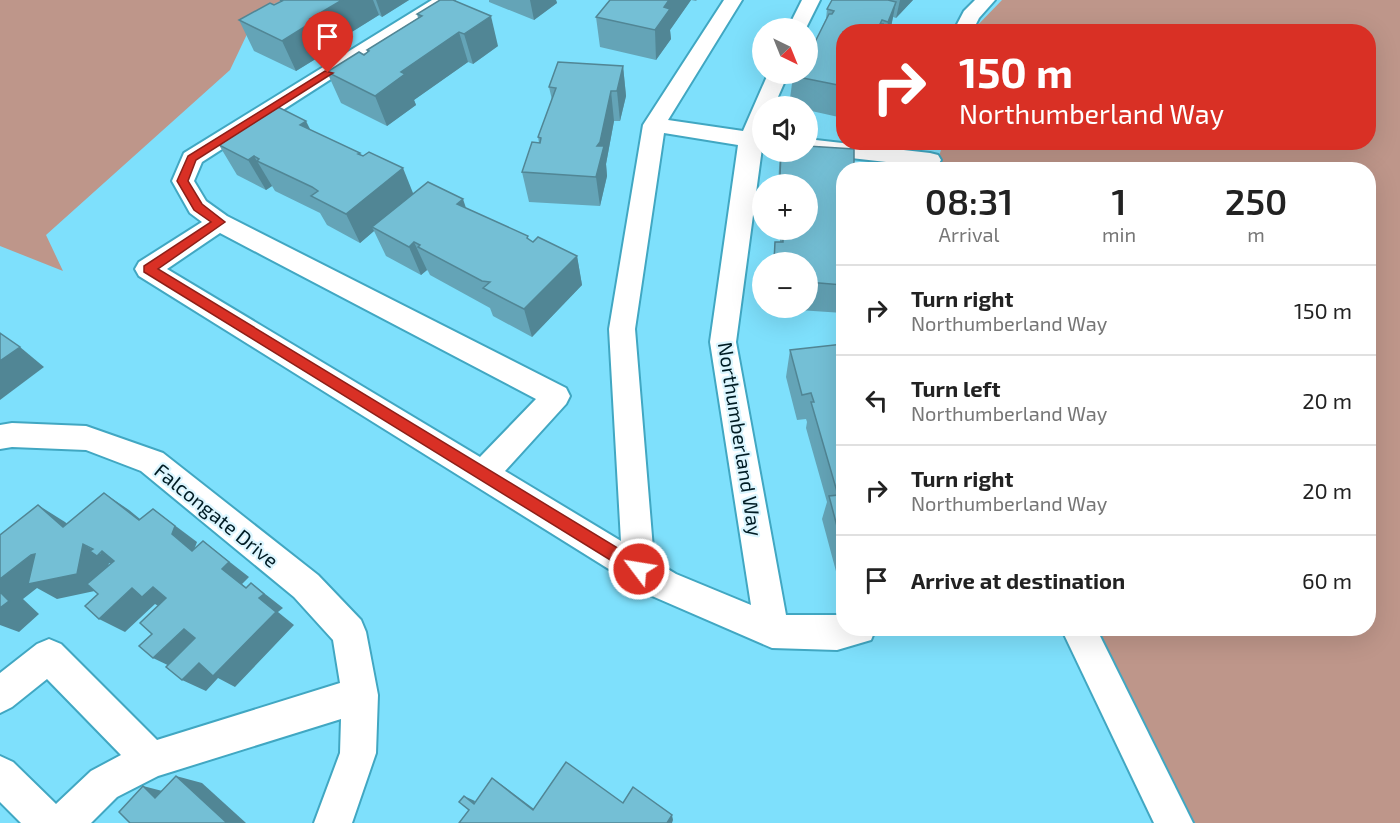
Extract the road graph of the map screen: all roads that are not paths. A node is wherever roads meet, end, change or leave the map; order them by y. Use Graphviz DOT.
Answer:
graph roads {
  1 [pos="445,0"];
  2 [pos="733,0"];
  3 [pos="811,0"];
  4 [pos="986,0"];
  5 [pos="802,18"];
  6 [pos="966,24"];
  7 [pos="654,125"];
  8 [pos="752,140"];
  9 [pos="818,147"];
  10 [pos="836,149"];
  11 [pos="852,150"];
  12 [pos="930,157"];
  13 [pos="753,162"];
  14 [pos="219,222"];
  15 [pos="0,437"];
  16 [pos="483,474"];
  17 [pos="639,569"];
  18 [pos="772,631"];
  19 [pos="836,633"];
  20 [pos="1082,636"];
  21 [pos="0,695"];
  22 [pos="360,695"];
  23 [pos="151,760"];
  24 [pos="0,775"];
  25 [pos="48,823"];
  26 [pos="64,823"];
  27 [pos="333,823"];
  28 [pos="1174,823"];
  1 -- 14 [label="street"];
  2 -- 7 [label="street"];
  3 -- 5 [label="street"];
  4 -- 6 [label="street"];
  7 -- 8 [label="street"];
  7 -- 17 [label="street"];
  9 -- 10 [label="street"];
  11 -- 12 [label="street"];
  13 -- 18 [label="street, Northumberland Way"];
  14 -- 16 [label="street"];
  14 -- 16 [label="street"];
  15 -- 22 [label="street, Falcongate Drive"];
  16 -- 17 [label="street"];
  17 -- 18 [label="street"];
  18 -- 19 [label="street"];
  20 -- 28 [label="street"];
  21 -- 23 [label="street"];
  22 -- 23 [label="street"];
  22 -- 27 [label="street, Falcongate Drive"];
  23 -- 26 [label="street"];
  24 -- 25 [label="street"];
}
